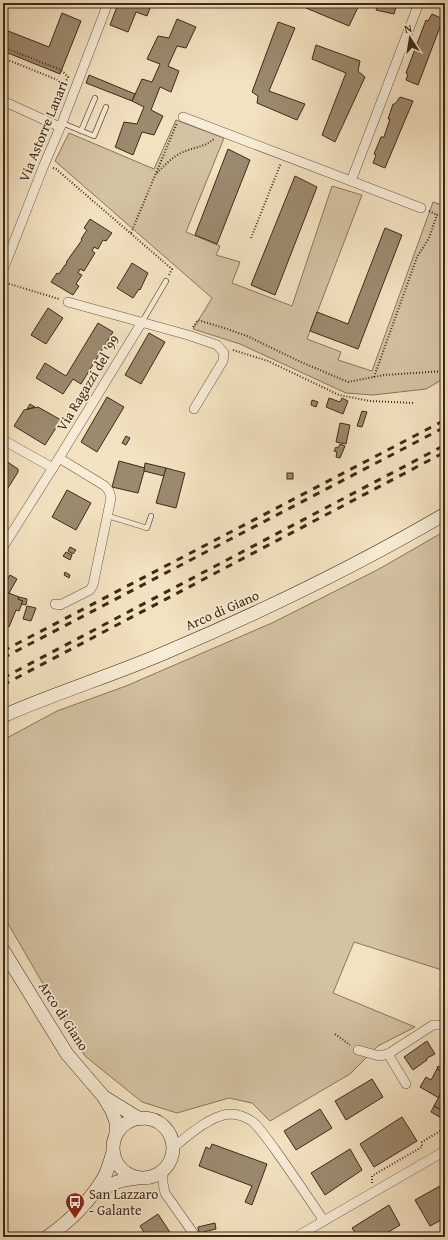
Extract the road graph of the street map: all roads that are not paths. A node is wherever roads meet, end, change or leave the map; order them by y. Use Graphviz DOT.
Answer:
graph roads {
  1 [pos="108,3"];
  2 [pos="419,3"];
  3 [pos="95,98"];
  4 [pos="3,101"];
  5 [pos="106,107"];
  6 [pos="183,117"];
  7 [pos="61,125"];
  8 [pos="81,131"];
  9 [pos="351,181"];
  10 [pos="421,208"];
  11 [pos="3,270"];
  12 [pos="166,281"];
  13 [pos="68,302"];
  14 [pos="142,322"];
  15 [pos="194,409"];
  16 [pos="3,440"];
  17 [pos="59,458"];
  18 [pos="53,468"];
  19 [pos="445,514"];
  20 [pos="108,516"];
  21 [pos="151,516"];
  22 [pos="3,547"];
  23 [pos="55,604"];
  24 [pos="3,716"];
  25 [pos="3,950"];
  26 [pos="445,1025"];
  27 [pos="358,1050"];
  28 [pos="388,1054"];
  29 [pos="406,1084"];
  30 [pos="103,1096"];
  31 [pos="140,1119"];
  32 [pos="116,1135"];
  33 [pos="173,1148"];
  34 [pos="113,1152"];
  35 [pos="443,1152"];
  36 [pos="163,1171"];
  37 [pos="138,1178"];
  38 [pos="91,1197"];
  39 [pos="324,1221"];
  40 [pos="47,1237"];
  41 [pos="196,1237"];
  42 [pos="296,1237"];
  1 -- 7 [label="street, Via Astorre Lanari"];
  2 -- 9 [label="street"];
  3 -- 8 [label="lane"];
  4 -- 7 [label="street"];
  5 -- 8 [label="lane"];
  6 -- 9 [label="street"];
  7 -- 8 [label="lane"];
  7 -- 11 [label="street, Via Astorre Lanari"];
  9 -- 10 [label="street"];
  12 -- 14 [label="lane, Via Ragazzi del '99"];
  13 -- 14 [label="street, Via Ragazzi del '99"];
  14 -- 15 [label="street"];
  14 -- 17 [label="street, Via Ragazzi del '99"];
  16 -- 18 [label="street"];
  17 -- 18 [label="street, Via Ragazzi del '99"];
  17 -- 20 [label="street"];
  18 -- 22 [label="street, Via Ragazzi del '99"];
  19 -- 24 [label="main road, Arco di Giano"];
  20 -- 21 [label="lane"];
  20 -- 23 [label="street"];
  25 -- 30 [label="main road, Arco di Giano"];
  26 -- 28 [label="street"];
  27 -- 28 [label="street"];
  28 -- 29 [label="street"];
  30 -- 31 [label="main road, Arco di Giano"];
  30 -- 32 [label="main road, Arco di Giano"];
  31 -- 32 [label="main road"];
  31 -- 33 [label="main road"];
  32 -- 34 [label="main road"];
  33 -- 36 [label="main road"];
  33 -- 39 [label="street"];
  34 -- 37 [label="main road"];
  34 -- 38 [label="main road"];
  35 -- 39 [label="street"];
  36 -- 37 [label="main road"];
  36 -- 41 [label="street"];
  37 -- 38 [label="main road"];
  38 -- 40 [label="main road"];
  39 -- 42 [label="street"];
}
